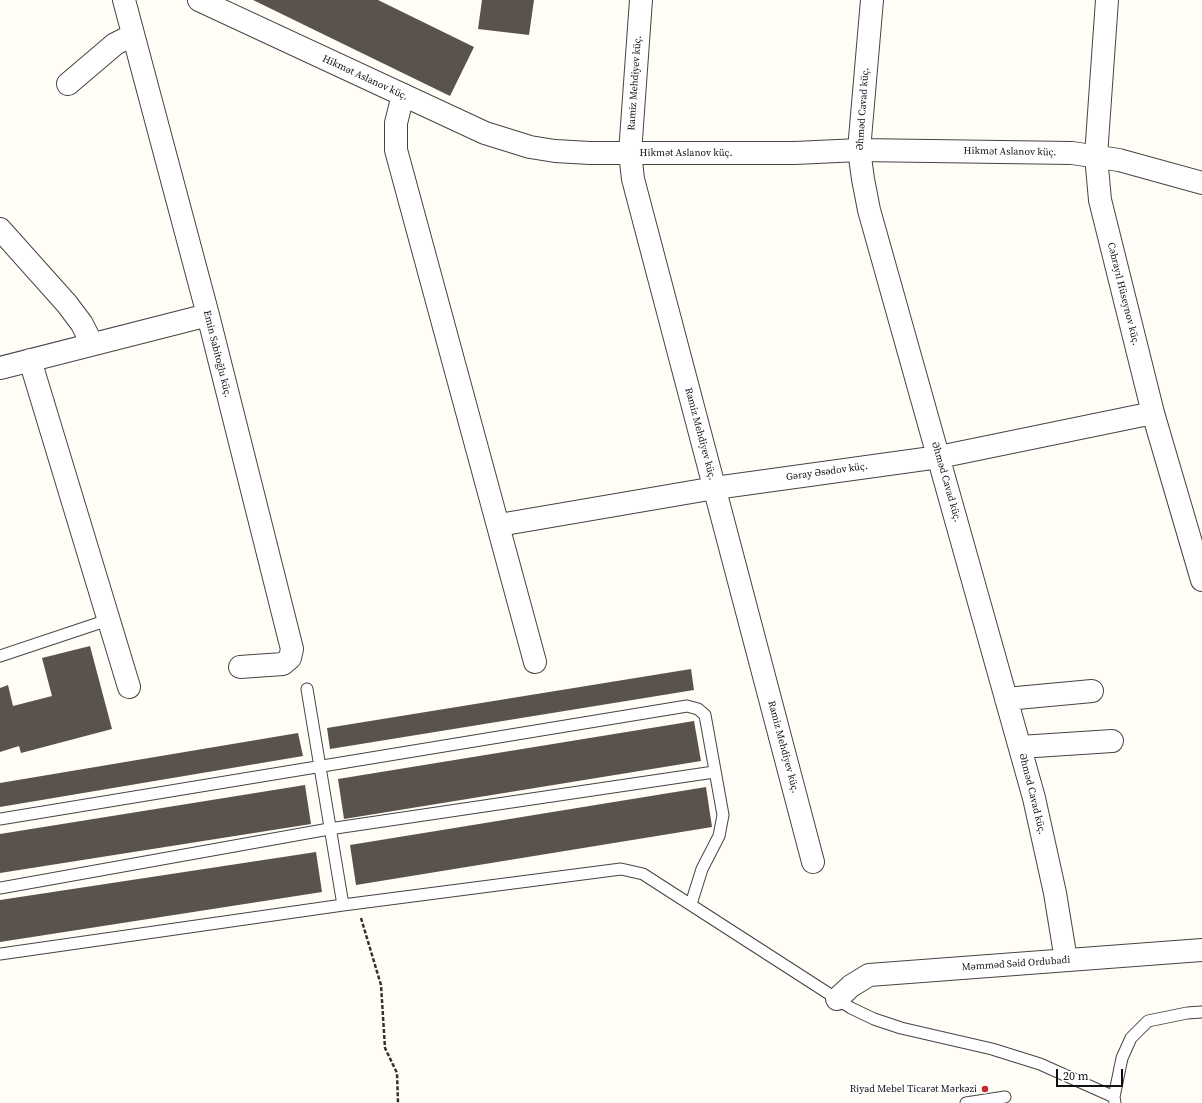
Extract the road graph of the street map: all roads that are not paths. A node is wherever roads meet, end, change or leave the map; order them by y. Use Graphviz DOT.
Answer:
graph roads {
  1 [pos="124,0"];
  2 [pos="199,0"];
  3 [pos="641,0"];
  4 [pos="872,0"];
  5 [pos="1107,0"];
  6 [pos="133,35"];
  7 [pos="68,84"];
  8 [pos="403,96"];
  9 [pos="859,150"];
  10 [pos="630,153"];
  11 [pos="1096,156"];
  12 [pos="1202,184"];
  13 [pos="0,229"];
  14 [pos="208,315"];
  15 [pos="92,344"];
  16 [pos="30,360"];
  17 [pos="0,368"];
  18 [pos="1153,413"];
  19 [pos="939,457"];
  20 [pos="715,488"];
  21 [pos="498,525"];
  22 [pos="1202,580"];
  23 [pos="108,620"];
  24 [pos="0,656"];
  25 [pos="535,662"];
  26 [pos="240,666"];
  27 [pos="128,687"];
  28 [pos="307,689"];
  29 [pos="1092,691"];
  30 [pos="1006,698"];
  31 [pos="1112,741"];
  32 [pos="1020,747"];
  33 [pos="319,767"];
  34 [pos="714,772"];
  35 [pos="0,819"];
  36 [pos="329,829"];
  37 [pos="813,862"];
  38 [pos="0,888"];
  39 [pos="691,904"];
  40 [pos="343,905"];
  41 [pos="1202,950"];
  42 [pos="0,954"];
  43 [pos="1066,960"];
  44 [pos="837,999"];
  45 [pos="1202,1012"];
  46 [pos="1005,1097"];
  47 [pos="1115,1100"];
  48 [pos="966,1103"];
  1 -- 6 [label="street, Emin Sabitoğlu küç."];
  2 -- 8 [label="street, Hikmət Aslanov küç."];
  3 -- 10 [label="street, Ramiz Mehdiyev küç."];
  4 -- 9 [label="street, Əhməd Cavad küç."];
  5 -- 11 [label="street, Cəbrayıl Hüseynov küç."];
  6 -- 7 [label="street"];
  6 -- 14 [label="street, Emin Sabitoğlu küç."];
  8 -- 10 [label="street, Hikmət Aslanov küç."];
  8 -- 21 [label="street"];
  9 -- 10 [label="street, Hikmət Aslanov küç."];
  9 -- 11 [label="street, Hikmət Aslanov küç."];
  9 -- 19 [label="street, Əhməd Cavad küç."];
  10 -- 20 [label="street, Ramiz Mehdiyev küç."];
  11 -- 12 [label="street, Hikmət Aslanov küç."];
  11 -- 18 [label="street, Cəbrayıl Hüseynov küç."];
  13 -- 15 [label="street"];
  14 -- 15 [label="street"];
  14 -- 26 [label="street, Emin Sabitoğlu küç."];
  15 -- 16 [label="street"];
  16 -- 17 [label="street"];
  16 -- 23 [label="street"];
  18 -- 19 [label="street, Gəray Əsədov küç."];
  18 -- 22 [label="street, Cəbrayıl Hüseynov küç."];
  19 -- 20 [label="street, Gəray Əsədov küç."];
  19 -- 30 [label="street, Əhməd Cavad küç."];
  20 -- 21 [label="street, Gəray Əsədov küç."];
  20 -- 37 [label="street, Ramiz Mehdiyev küç."];
  21 -- 25 [label="street"];
  23 -- 24 [label="lane"];
  23 -- 27 [label="street"];
  28 -- 33 [label="lane"];
  29 -- 30 [label="street"];
  30 -- 32 [label="street, Əhməd Cavad küç."];
  31 -- 32 [label="street"];
  32 -- 43 [label="street, Əhməd Cavad küç."];
  33 -- 34 [label="lane"];
  33 -- 35 [label="lane"];
  33 -- 36 [label="lane"];
  34 -- 36 [label="lane"];
  34 -- 39 [label="lane"];
  36 -- 38 [label="lane"];
  36 -- 40 [label="lane"];
  39 -- 40 [label="lane"];
  39 -- 44 [label="lane"];
  40 -- 42 [label="lane"];
  41 -- 43 [label="street, Məmməd Səid Ordubadi"];
  43 -- 44 [label="street, Məmməd Səid Ordubadi"];
  44 -- 47 [label="lane"];
  45 -- 47 [label="lane"];
  46 -- 48 [label="lane"];
}
